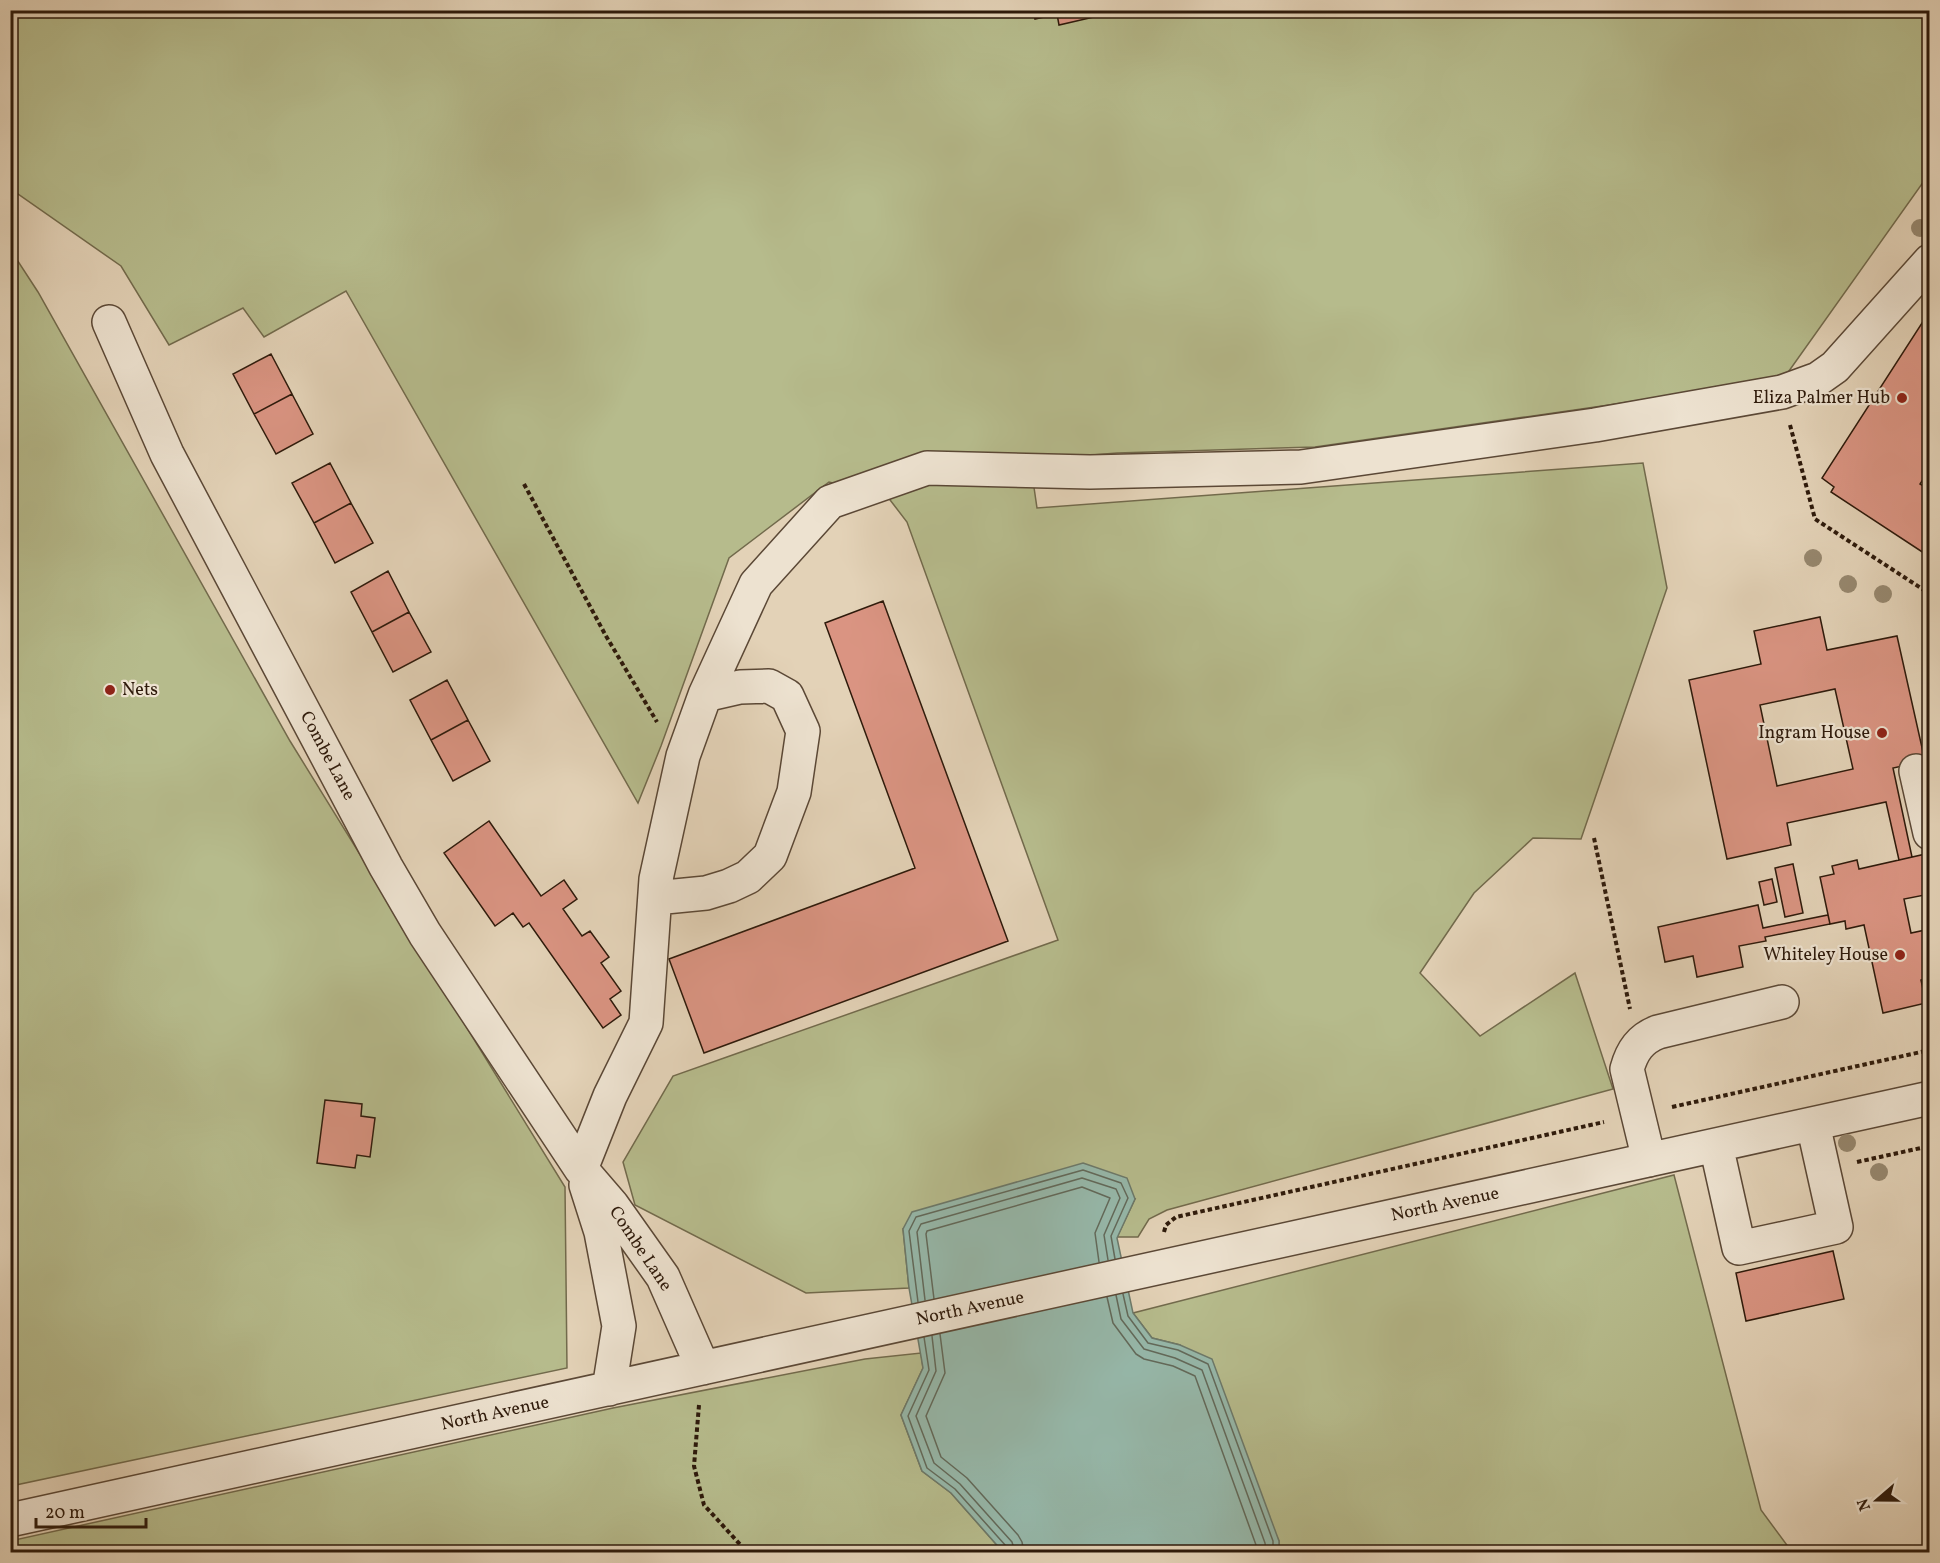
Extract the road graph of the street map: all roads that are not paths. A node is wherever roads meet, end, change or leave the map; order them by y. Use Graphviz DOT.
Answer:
graph roads {
  1 [pos="1929,261"];
  2 [pos="109,322"];
  3 [pos="705,695"];
  4 [pos="1916,771"];
  5 [pos="1929,833"];
  6 [pos="655,898"];
  7 [pos="1782,1002"];
  8 [pos="1929,1098"];
  9 [pos="1814,1124"];
  10 [pos="1716,1145"];
  11 [pos="1649,1160"];
  12 [pos="581,1169"];
  13 [pos="703,1368"];
  14 [pos="609,1389"];
  15 [pos="10,1520"];
  1 -- 3 [label="street"];
  2 -- 12 [label="street, Combe Lane"];
  3 -- 6 [label="street"];
  3 -- 6 [label="street"];
  4 -- 5 [label="street"];
  6 -- 12 [label="street"];
  7 -- 11 [label="street"];
  8 -- 9 [label="street, North Avenue"];
  9 -- 10 [label="street, North Avenue"];
  9 -- 10 [label="street"];
  10 -- 11 [label="street, North Avenue"];
  11 -- 13 [label="street, North Avenue"];
  12 -- 13 [label="street, Combe Lane"];
  12 -- 14 [label="street, Combe Lane"];
  13 -- 14 [label="street, North Avenue"];
  14 -- 15 [label="street, North Avenue"];
}
